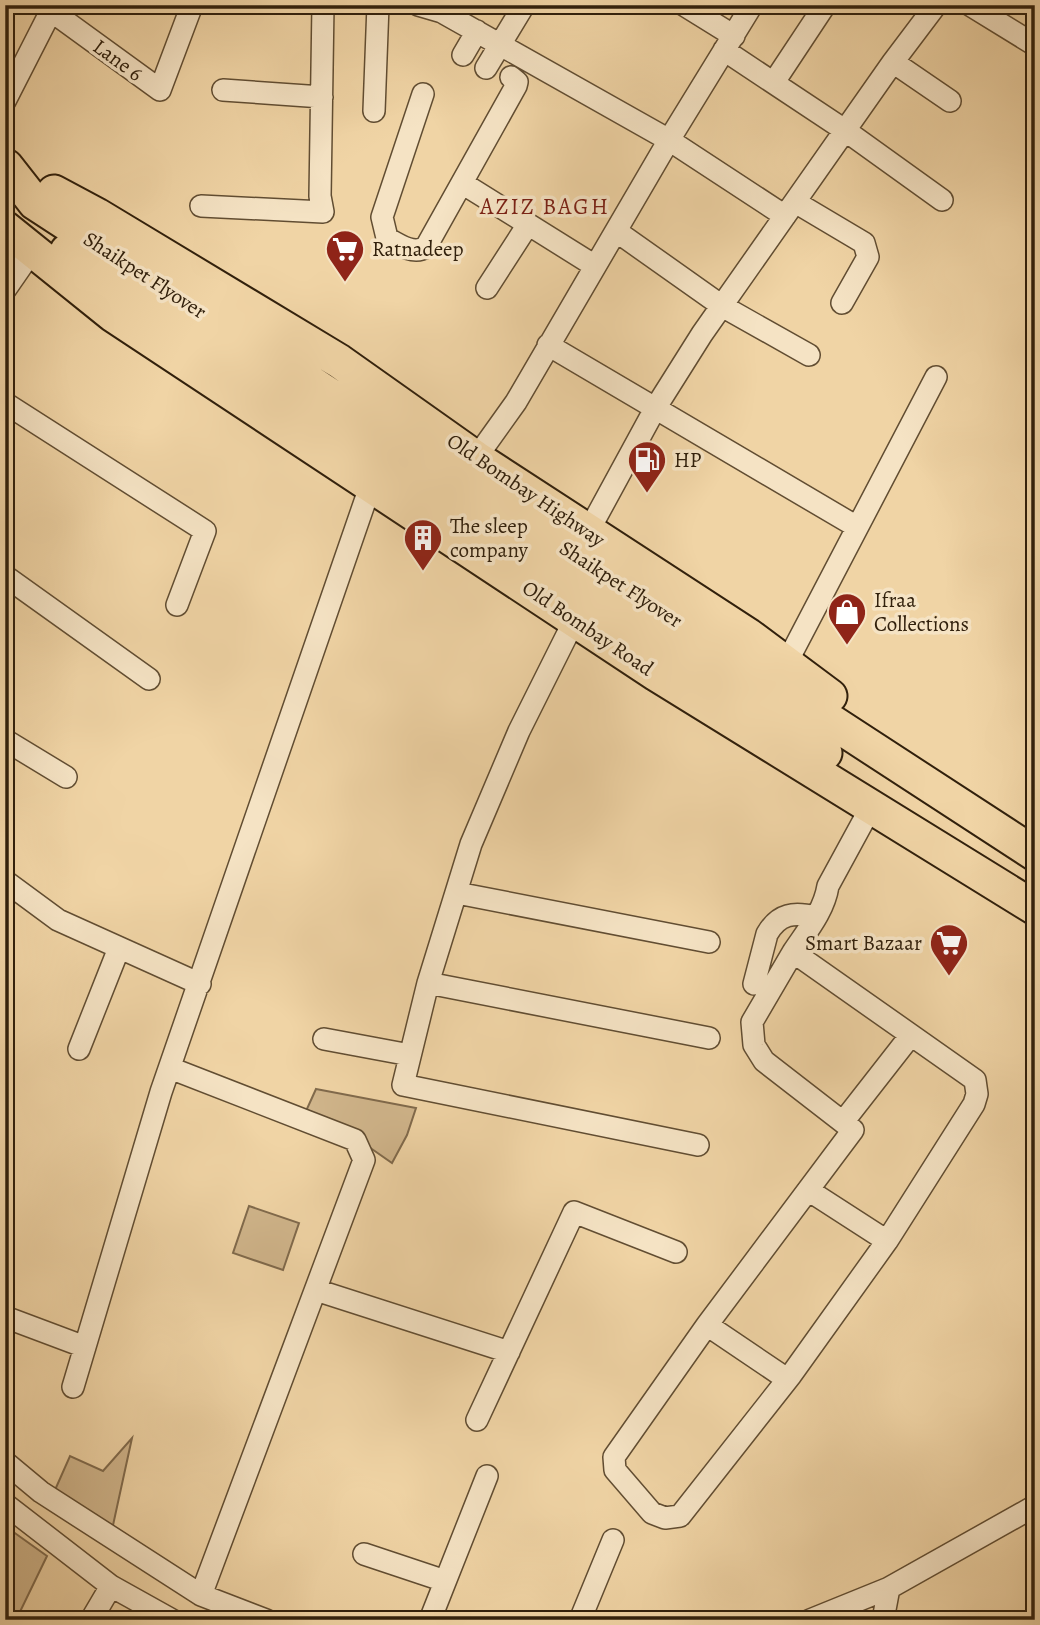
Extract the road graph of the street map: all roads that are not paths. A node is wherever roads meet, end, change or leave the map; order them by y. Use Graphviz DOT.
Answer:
graph roads {
  1 [pos="192,5"];
  2 [pos="323,5"];
  3 [pos="378,5"];
  4 [pos="418,5"];
  5 [pos="524,5"];
  6 [pos="684,5"];
  7 [pos="752,5"];
  8 [pos="825,5"];
  9 [pos="936,5"];
  10 [pos="970,5"];
  11 [pos="49,7"];
  12 [pos="444,8"];
  13 [pos="477,31"];
  14 [pos="729,43"];
  15 [pos="501,44"];
  16 [pos="1035,46"];
  17 [pos="463,55"];
  18 [pos="522,56"];
  19 [pos="893,62"];
  20 [pos="486,68"];
  21 [pos="774,82"];
  22 [pos="223,90"];
  23 [pos="423,94"];
  24 [pos="322,97"];
  25 [pos="5,101"];
  26 [pos="950,101"];
  27 [pos="374,111"];
  28 [pos="846,131"];
  29 [pos="669,140"];
  30 [pos="5,166"];
  31 [pos="462,183"];
  32 [pos="942,200"];
  33 [pos="201,206"];
  34 [pos="790,209"];
  35 [pos="16,216"];
  36 [pos="527,226"];
  37 [pos="616,231"];
  38 [pos="32,251"];
  39 [pos="595,266"];
  40 [pos="486,288"];
  41 [pos="5,290"];
  42 [pos="842,303"];
  43 [pos="722,306"];
  44 [pos="548,345"];
  45 [pos="809,355"];
  46 [pos="936,377"];
  47 [pos="5,404"];
  48 [pos="656,407"];
  49 [pos="476,458"];
  50 [pos="371,484"];
  51 [pos="857,527"];
  52 [pos="588,531"];
  53 [pos="5,576"];
  54 [pos="177,606"];
  55 [pos="575,619"];
  56 [pos="786,664"];
  57 [pos="149,679"];
  58 [pos="5,740"];
  59 [pos="66,776"];
  60 [pos="878,811"];
  61 [pos="1035,835"];
  62 [pos="1035,854"];
  63 [pos="5,881"];
  64 [pos="1035,890"];
  65 [pos="457,893"];
  66 [pos="821,907"];
  67 [pos="1035,908"];
  68 [pos="709,942"];
  69 [pos="119,948"];
  70 [pos="793,952"];
  71 [pos="428,982"];
  72 [pos="200,984"];
  73 [pos="754,984"];
  74 [pos="911,1035"];
  75 [pos="709,1038"];
  76 [pos="324,1039"];
  77 [pos="79,1049"];
  78 [pos="410,1055"];
  79 [pos="170,1068"];
  80 [pos="897,1074"];
  81 [pos="848,1126"];
  82 [pos="698,1145"];
  83 [pos="808,1190"];
  84 [pos="887,1241"];
  85 [pos="676,1252"];
  86 [pos="316,1290"];
  87 [pos="5,1317"];
  88 [pos="707,1325"];
  89 [pos="85,1347"];
  90 [pos="509,1352"];
  91 [pos="781,1375"];
  92 [pos="73,1387"];
  93 [pos="477,1420"];
  94 [pos="5,1462"];
  95 [pos="487,1476"];
  96 [pos="5,1504"];
  97 [pos="1035,1506"];
  98 [pos="613,1540"];
  99 [pos="364,1554"];
  100 [pos="445,1581"];
  101 [pos="111,1586"];
  102 [pos="889,1588"];
  103 [pos="201,1595"];
  104 [pos="91,1620"];
  105 [pos="172,1620"];
  106 [pos="265,1620"];
  107 [pos="430,1620"];
  108 [pos="580,1620"];
  109 [pos="810,1620"];
  110 [pos="883,1620"];
  1 -- 11 [label="street, Lane 6"];
  2 -- 24 [label="street"];
  3 -- 27 [label="street"];
  4 -- 12 [label="street"];
  5 -- 15 [label="street"];
  6 -- 14 [label="street"];
  7 -- 14 [label="street"];
  8 -- 21 [label="street"];
  9 -- 19 [label="street"];
  10 -- 16 [label="street"];
  11 -- 25 [label="street"];
  12 -- 13 [label="street"];
  13 -- 15 [label="street"];
  13 -- 17 [label="street"];
  14 -- 21 [label="street"];
  14 -- 29 [label="street"];
  15 -- 18 [label="street"];
  15 -- 20 [label="street"];
  18 -- 29 [label="street"];
  18 -- 31 [label="street"];
  19 -- 26 [label="street"];
  19 -- 28 [label="street"];
  21 -- 28 [label="street"];
  22 -- 24 [label="street"];
  23 -- 31 [label="street"];
  24 -- 33 [label="street"];
  28 -- 32 [label="street"];
  28 -- 34 [label="street"];
  29 -- 34 [label="street"];
  29 -- 37 [label="street"];
  30 -- 35 [label="main road, Shaikpet Flyover"];
  30 -- 49 [label="main road, Old Bombay Highway"];
  31 -- 36 [label="street"];
  34 -- 42 [label="street"];
  34 -- 43 [label="street"];
  35 -- 38 [label="main road"];
  35 -- 62 [label="main road, Shaikpet Flyover"];
  35 -- 64 [label="main road, Shaikpet Flyover"];
  36 -- 39 [label="street"];
  36 -- 40 [label="street"];
  37 -- 39 [label="street"];
  37 -- 43 [label="street"];
  38 -- 41 [label="street"];
  38 -- 50 [label="main road, Old Bombay Road"];
  39 -- 44 [label="street"];
  43 -- 45 [label="street"];
  43 -- 48 [label="street"];
  44 -- 48 [label="street"];
  44 -- 49 [label="street"];
  46 -- 51 [label="street"];
  47 -- 54 [label="street"];
  48 -- 51 [label="street"];
  48 -- 52 [label="street"];
  49 -- 52 [label="main road, Old Bombay Highway"];
  50 -- 55 [label="main road, Old Bombay Road"];
  50 -- 72 [label="street"];
  51 -- 56 [label="street"];
  52 -- 56 [label="main road, Old Bombay Highway"];
  53 -- 57 [label="street"];
  55 -- 60 [label="main road, Old Bombay Road"];
  55 -- 65 [label="street"];
  56 -- 61 [label="main road, Old Bombay Highway"];
  58 -- 59 [label="street"];
  60 -- 66 [label="street"];
  60 -- 67 [label="main road, Old Bombay Road"];
  63 -- 69 [label="street"];
  65 -- 68 [label="street"];
  65 -- 71 [label="street"];
  66 -- 70 [label="street"];
  66 -- 73 [label="street"];
  69 -- 72 [label="street"];
  69 -- 77 [label="street"];
  70 -- 74 [label="street"];
  70 -- 81 [label="street"];
  71 -- 75 [label="street"];
  71 -- 78 [label="street"];
  72 -- 79 [label="street"];
  74 -- 81 [label="street"];
  74 -- 84 [label="street"];
  76 -- 78 [label="street"];
  78 -- 82 [label="street"];
  79 -- 86 [label="street"];
  79 -- 89 [label="street"];
  80 -- 81 [label="street"];
  81 -- 83 [label="street"];
  83 -- 84 [label="street"];
  83 -- 88 [label="street"];
  84 -- 88 [label="street"];
  85 -- 90 [label="street"];
  86 -- 90 [label="street"];
  86 -- 103 [label="street"];
  87 -- 89 [label="street"];
  88 -- 91 [label="street"];
  89 -- 92 [label="street"];
  90 -- 93 [label="street"];
  94 -- 103 [label="street"];
  95 -- 100 [label="street"];
  96 -- 101 [label="street"];
  97 -- 102 [label="street"];
  98 -- 108 [label="street"];
  99 -- 100 [label="street"];
  100 -- 107 [label="street"];
  101 -- 104 [label="street"];
  101 -- 105 [label="street"];
  102 -- 109 [label="street"];
  102 -- 110 [label="street"];
  103 -- 106 [label="street"];
}
